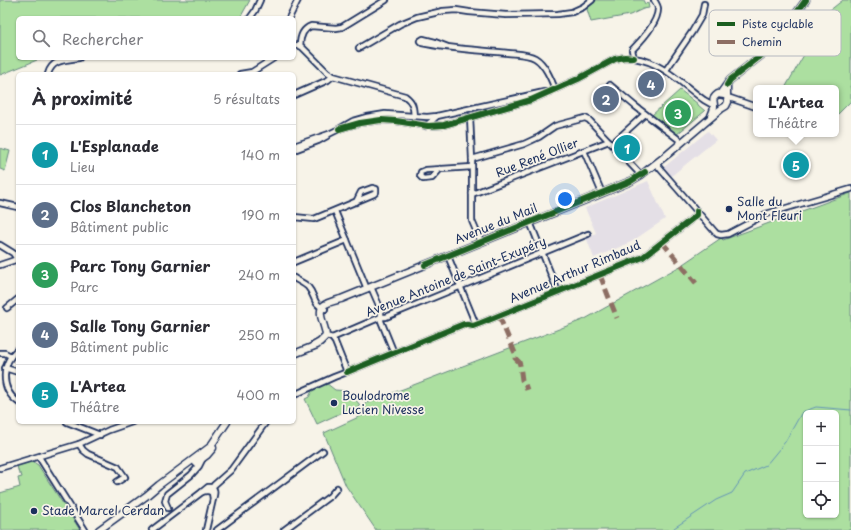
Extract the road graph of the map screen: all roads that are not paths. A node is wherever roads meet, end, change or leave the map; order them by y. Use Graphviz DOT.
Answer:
graph roads {
  1 [pos="260,0"];
  2 [pos="298,0"];
  3 [pos="386,0"];
  4 [pos="592,0"];
  5 [pos="654,0"];
  6 [pos="806,0"];
  7 [pos="704,4"];
  8 [pos="799,10"];
  9 [pos="251,16"];
  10 [pos="290,16"];
  11 [pos="296,46"];
  12 [pos="300,46"];
  13 [pos="448,47"];
  14 [pos="359,48"];
  15 [pos="760,56"];
  16 [pos="634,58"];
  17 [pos="66,60"];
  18 [pos="271,60"];
  19 [pos="666,70"];
  20 [pos="49,72"];
  21 [pos="252,72"];
  22 [pos="333,76"];
  23 [pos="610,85"];
  24 [pos="728,85"];
  25 [pos="555,89"];
  26 [pos="296,94"];
  27 [pos="720,94"];
  28 [pos="530,98"];
  29 [pos="727,99"];
  30 [pos="714,103"];
  31 [pos="753,106"];
  32 [pos="721,109"];
  33 [pos="646,114"];
  34 [pos="414,116"];
  35 [pos="436,116"];
  36 [pos="711,116"];
  37 [pos="470,117"];
  38 [pos="414,123"];
  39 [pos="426,126"];
  40 [pos="339,129"];
  41 [pos="329,134"];
  42 [pos="682,142"];
  43 [pos="611,143"];
  44 [pos="296,145"];
  45 [pos="296,149"];
  46 [pos="584,151"];
  47 [pos="472,159"];
  48 [pos="656,164"];
  49 [pos="472,167"];
  50 [pos="440,169"];
  51 [pos="641,175"];
  52 [pos="851,189"];
  53 [pos="602,193"];
  54 [pos="472,194"];
  55 [pos="0,202"];
  56 [pos="356,202"];
  57 [pos="16,206"];
  58 [pos="335,211"];
  59 [pos="698,214"];
  60 [pos="296,216"];
  61 [pos="530,222"];
  62 [pos="588,234"];
  63 [pos="347,240"];
  64 [pos="481,242"];
  65 [pos="0,245"];
  66 [pos="542,253"];
  67 [pos="448,256"];
  68 [pos="16,257"];
  69 [pos="16,260"];
  70 [pos="296,261"];
  71 [pos="0,265"];
  72 [pos="296,279"];
  73 [pos="460,287"];
  74 [pos="369,288"];
  75 [pos="558,292"];
  76 [pos="16,300"];
  77 [pos="6,308"];
  78 [pos="324,309"];
  79 [pos="379,317"];
  80 [pos="475,323"];
  81 [pos="329,337"];
  82 [pos="14,352"];
  83 [pos="3,353"];
  84 [pos="296,353"];
  85 [pos="394,353"];
  86 [pos="6,368"];
  87 [pos="16,371"];
  88 [pos="347,372"];
  89 [pos="2,376"];
  90 [pos="296,395"];
  91 [pos="16,400"];
  92 [pos="72,424"];
  93 [pos="126,424"];
  94 [pos="226,424"];
  95 [pos="230,424"];
  96 [pos="265,424"];
  97 [pos="100,435"];
  98 [pos="79,444"];
  99 [pos="323,450"];
  100 [pos="39,457"];
  101 [pos="195,464"];
  102 [pos="0,468"];
  103 [pos="116,482"];
  104 [pos="337,488"];
  105 [pos="211,489"];
  106 [pos="146,496"];
  107 [pos="173,514"];
  108 [pos="85,530"];
  109 [pos="99,530"];
  110 [pos="152,530"];
  111 [pos="206,530"];
  112 [pos="217,530"];
  113 [pos="284,530"];
  1 -- 9 [label="street"];
  2 -- 10 [label="street"];
  3 -- 12 [label="street"];
  4 -- 14 [label="street"];
  5 -- 16 [label="street"];
  6 -- 8 [label="main road"];
  7 -- 19 [label="street"];
  11 -- 12 [label="street"];
  12 -- 22 [label="street"];
  13 -- 13 [label="street"];
  13 -- 25 [label="street"];
  15 -- 24 [label="main road"];
  16 -- 19 [label="street"];
  16 -- 25 [label="street"];
  17 -- 20 [label="street"];
  18 -- 21 [label="street"];
  19 -- 30 [label="street"];
  22 -- 26 [label="street"];
  22 -- 34 [label="street"];
  23 -- 33 [label="street"];
  24 -- 27 [label="main road"];
  24 -- 29 [label="main road"];
  25 -- 28 [label="street"];
  27 -- 29 [label="main road"];
  27 -- 30 [label="main road"];
  28 -- 35 [label="street"];
  28 -- 37 [label="street"];
  29 -- 31 [label="street"];
  29 -- 32 [label="main road"];
  30 -- 32 [label="main road"];
  30 -- 36 [label="main road"];
  32 -- 36 [label="main road, Avenue du Mail"];
  33 -- 42 [label="street"];
  33 -- 43 [label="street, Rue René Ollier"];
  34 -- 35 [label="street"];
  34 -- 38 [label="street"];
  34 -- 40 [label="street"];
  35 -- 39 [label="street"];
  36 -- 42 [label="main road, Avenue du Mail"];
  37 -- 39 [label="street"];
  37 -- 47 [label="street"];
  38 -- 39 [label="street"];
  38 -- 40 [label="street"];
  40 -- 41 [label="street"];
  41 -- 44 [label="street"];
  41 -- 45 [label="street"];
  42 -- 48 [label="main road, Avenue du Mail"];
  43 -- 46 [label="street, Rue René Ollier"];
  43 -- 47 [label="street"];
  43 -- 51 [label="street"];
  46 -- 53 [label="street"];
  46 -- 54 [label="street, Rue René Ollier"];
  47 -- 49 [label="street"];
  48 -- 51 [label="main road, Avenue du Mail"];
  48 -- 59 [label="street"];
  49 -- 50 [label="street"];
  49 -- 54 [label="street"];
  51 -- 53 [label="main road, Avenue du Mail"];
  52 -- 59 [label="street"];
  53 -- 61 [label="main road, Avenue du Mail"];
  54 -- 64 [label="street"];
  55 -- 57 [label="street"];
  56 -- 58 [label="street"];
  58 -- 60 [label="street"];
  58 -- 63 [label="street"];
  59 -- 75 [label="street, Avenue Arthur Rimbaud"];
  61 -- 64 [label="main road, Avenue du Mail"];
  61 -- 66 [label="street"];
  62 -- 66 [label="street, Avenue Antoine de Saint-Exupéry"];
  63 -- 70 [label="street"];
  63 -- 74 [label="street"];
  64 -- 67 [label="main road, Avenue du Mail"];
  65 -- 68 [label="street"];
  66 -- 73 [label="street, Avenue Antoine de Saint-Exupéry"];
  66 -- 75 [label="street"];
  67 -- 73 [label="street"];
  67 -- 74 [label="main road, Avenue du Mail"];
  69 -- 71 [label="street"];
  72 -- 78 [label="street"];
  73 -- 79 [label="street, Avenue Antoine de Saint-Exupéry"];
  73 -- 80 [label="street"];
  74 -- 78 [label="main road, Avenue du Mail"];
  74 -- 79 [label="street"];
  75 -- 80 [label="street, Avenue Arthur Rimbaud"];
  76 -- 77 [label="street"];
  78 -- 81 [label="main road"];
  79 -- 81 [label="street, Avenue Antoine de Saint-Exupéry"];
  79 -- 85 [label="street"];
  80 -- 85 [label="street"];
  81 -- 84 [label="main road"];
  81 -- 88 [label="street"];
  82 -- 83 [label="street"];
  82 -- 86 [label="street"];
  85 -- 88 [label="street"];
  86 -- 87 [label="street"];
  86 -- 89 [label="street"];
  88 -- 90 [label="street"];
  89 -- 91 [label="street"];
  92 -- 97 [label="street"];
  93 -- 97 [label="street"];
  94 -- 101 [label="main road"];
  95 -- 101 [label="main road"];
  96 -- 105 [label="street"];
  97 -- 98 [label="street"];
  98 -- 100 [label="street"];
  98 -- 103 [label="street"];
  99 -- 112 [label="street"];
  100 -- 102 [label="street"];
  100 -- 108 [label="street"];
  101 -- 106 [label="main road"];
  101 -- 106 [label="main road"];
  101 -- 107 [label="street"];
  104 -- 113 [label="street"];
  105 -- 107 [label="street"];
  105 -- 111 [label="street"];
  106 -- 109 [label="main road"];
  107 -- 110 [label="street"];
}
